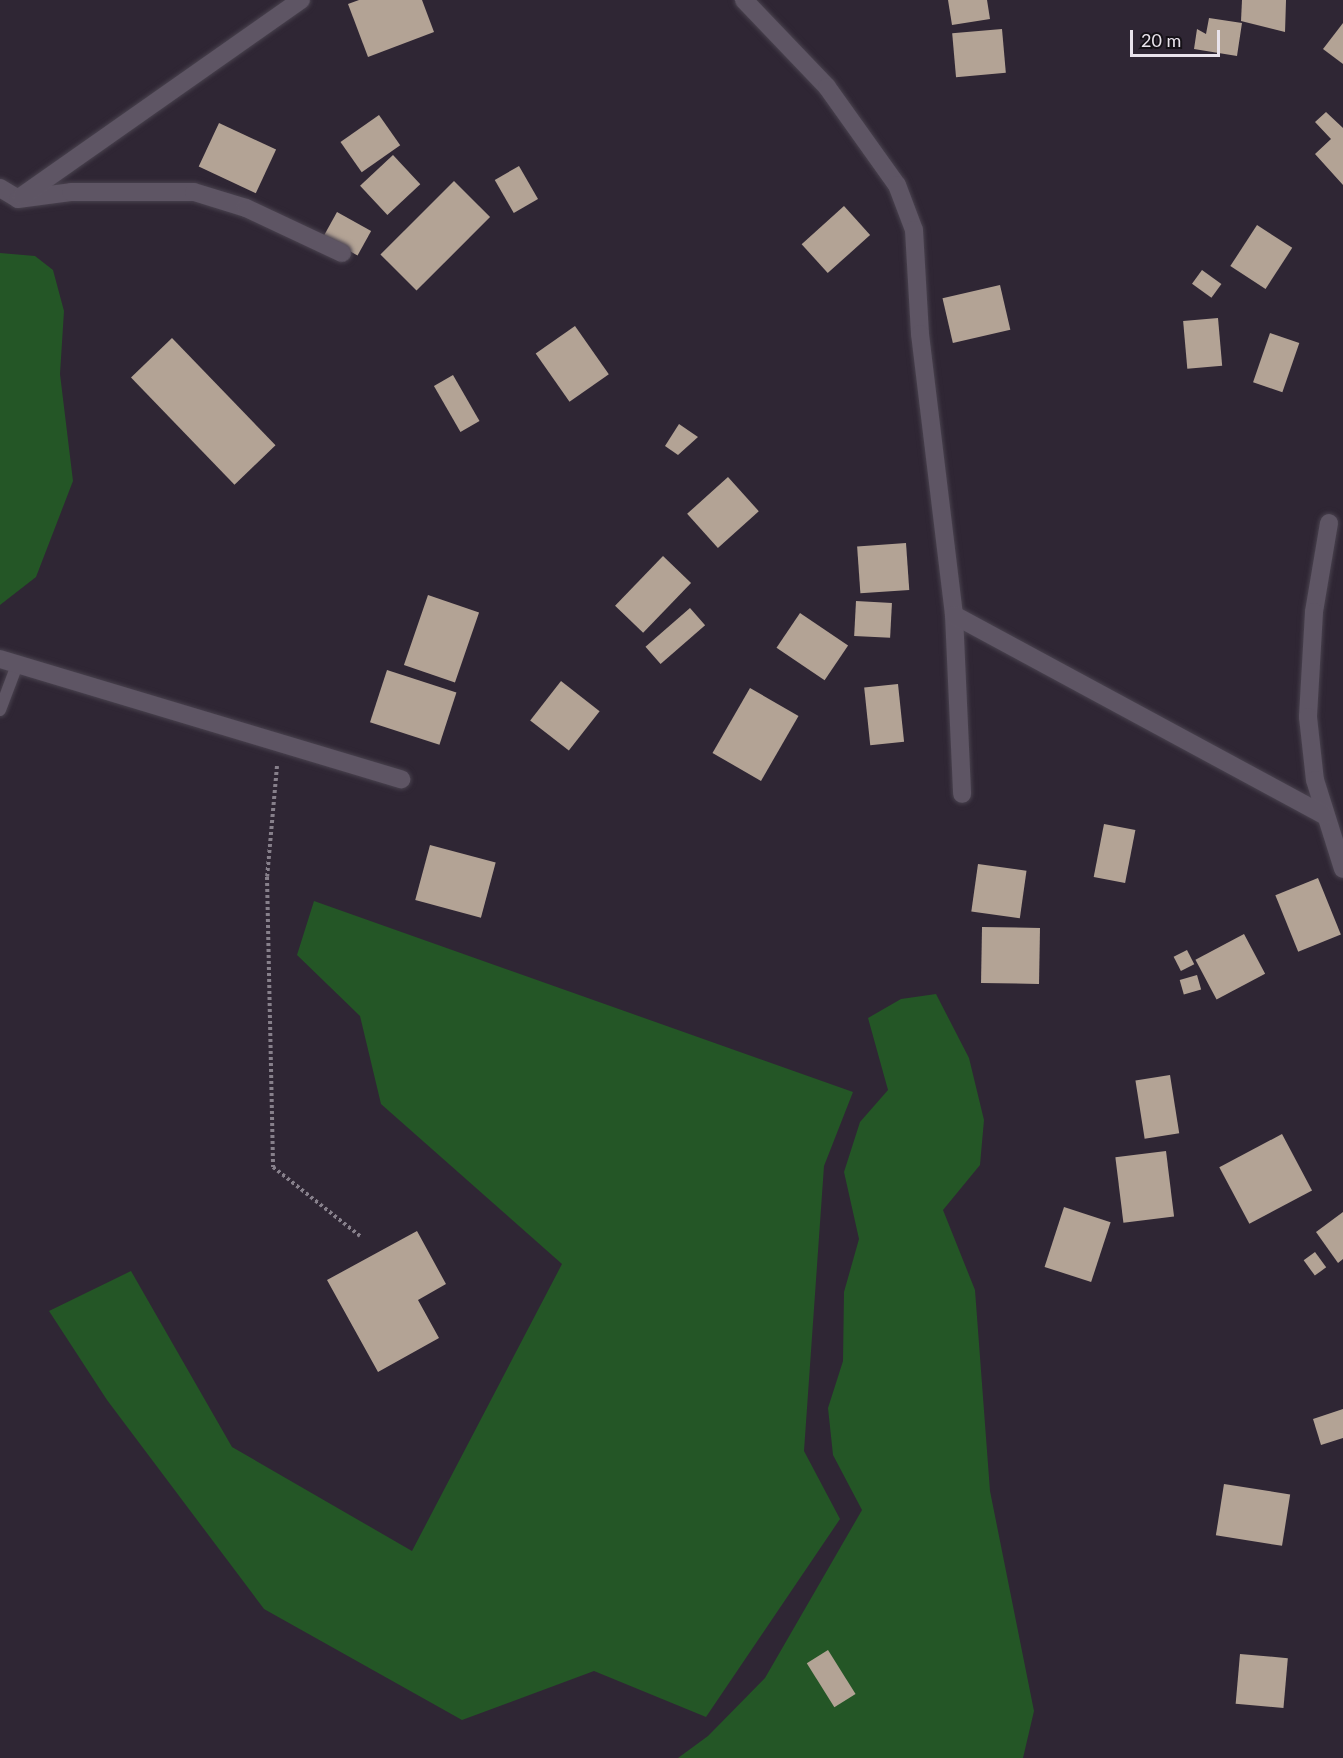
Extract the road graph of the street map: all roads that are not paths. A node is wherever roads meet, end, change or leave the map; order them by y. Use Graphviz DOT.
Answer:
graph roads {
  1 [pos="301,0"];
  2 [pos="744,0"];
  3 [pos="0,188"];
  4 [pos="18,199"];
  5 [pos="342,253"];
  6 [pos="1329,523"];
  7 [pos="954,615"];
  8 [pos="0,659"];
  9 [pos="17,666"];
  10 [pos="0,710"];
  11 [pos="401,779"];
  12 [pos="962,794"];
  13 [pos="1324,815"];
  14 [pos="1343,869"];
  1 -- 4 [label="street"];
  2 -- 7 [label="street"];
  3 -- 4 [label="street"];
  4 -- 5 [label="street"];
  6 -- 13 [label="street"];
  7 -- 12 [label="street"];
  7 -- 13 [label="street"];
  8 -- 9 [label="street"];
  9 -- 10 [label="lane"];
  9 -- 11 [label="street"];
  13 -- 14 [label="street"];
}
